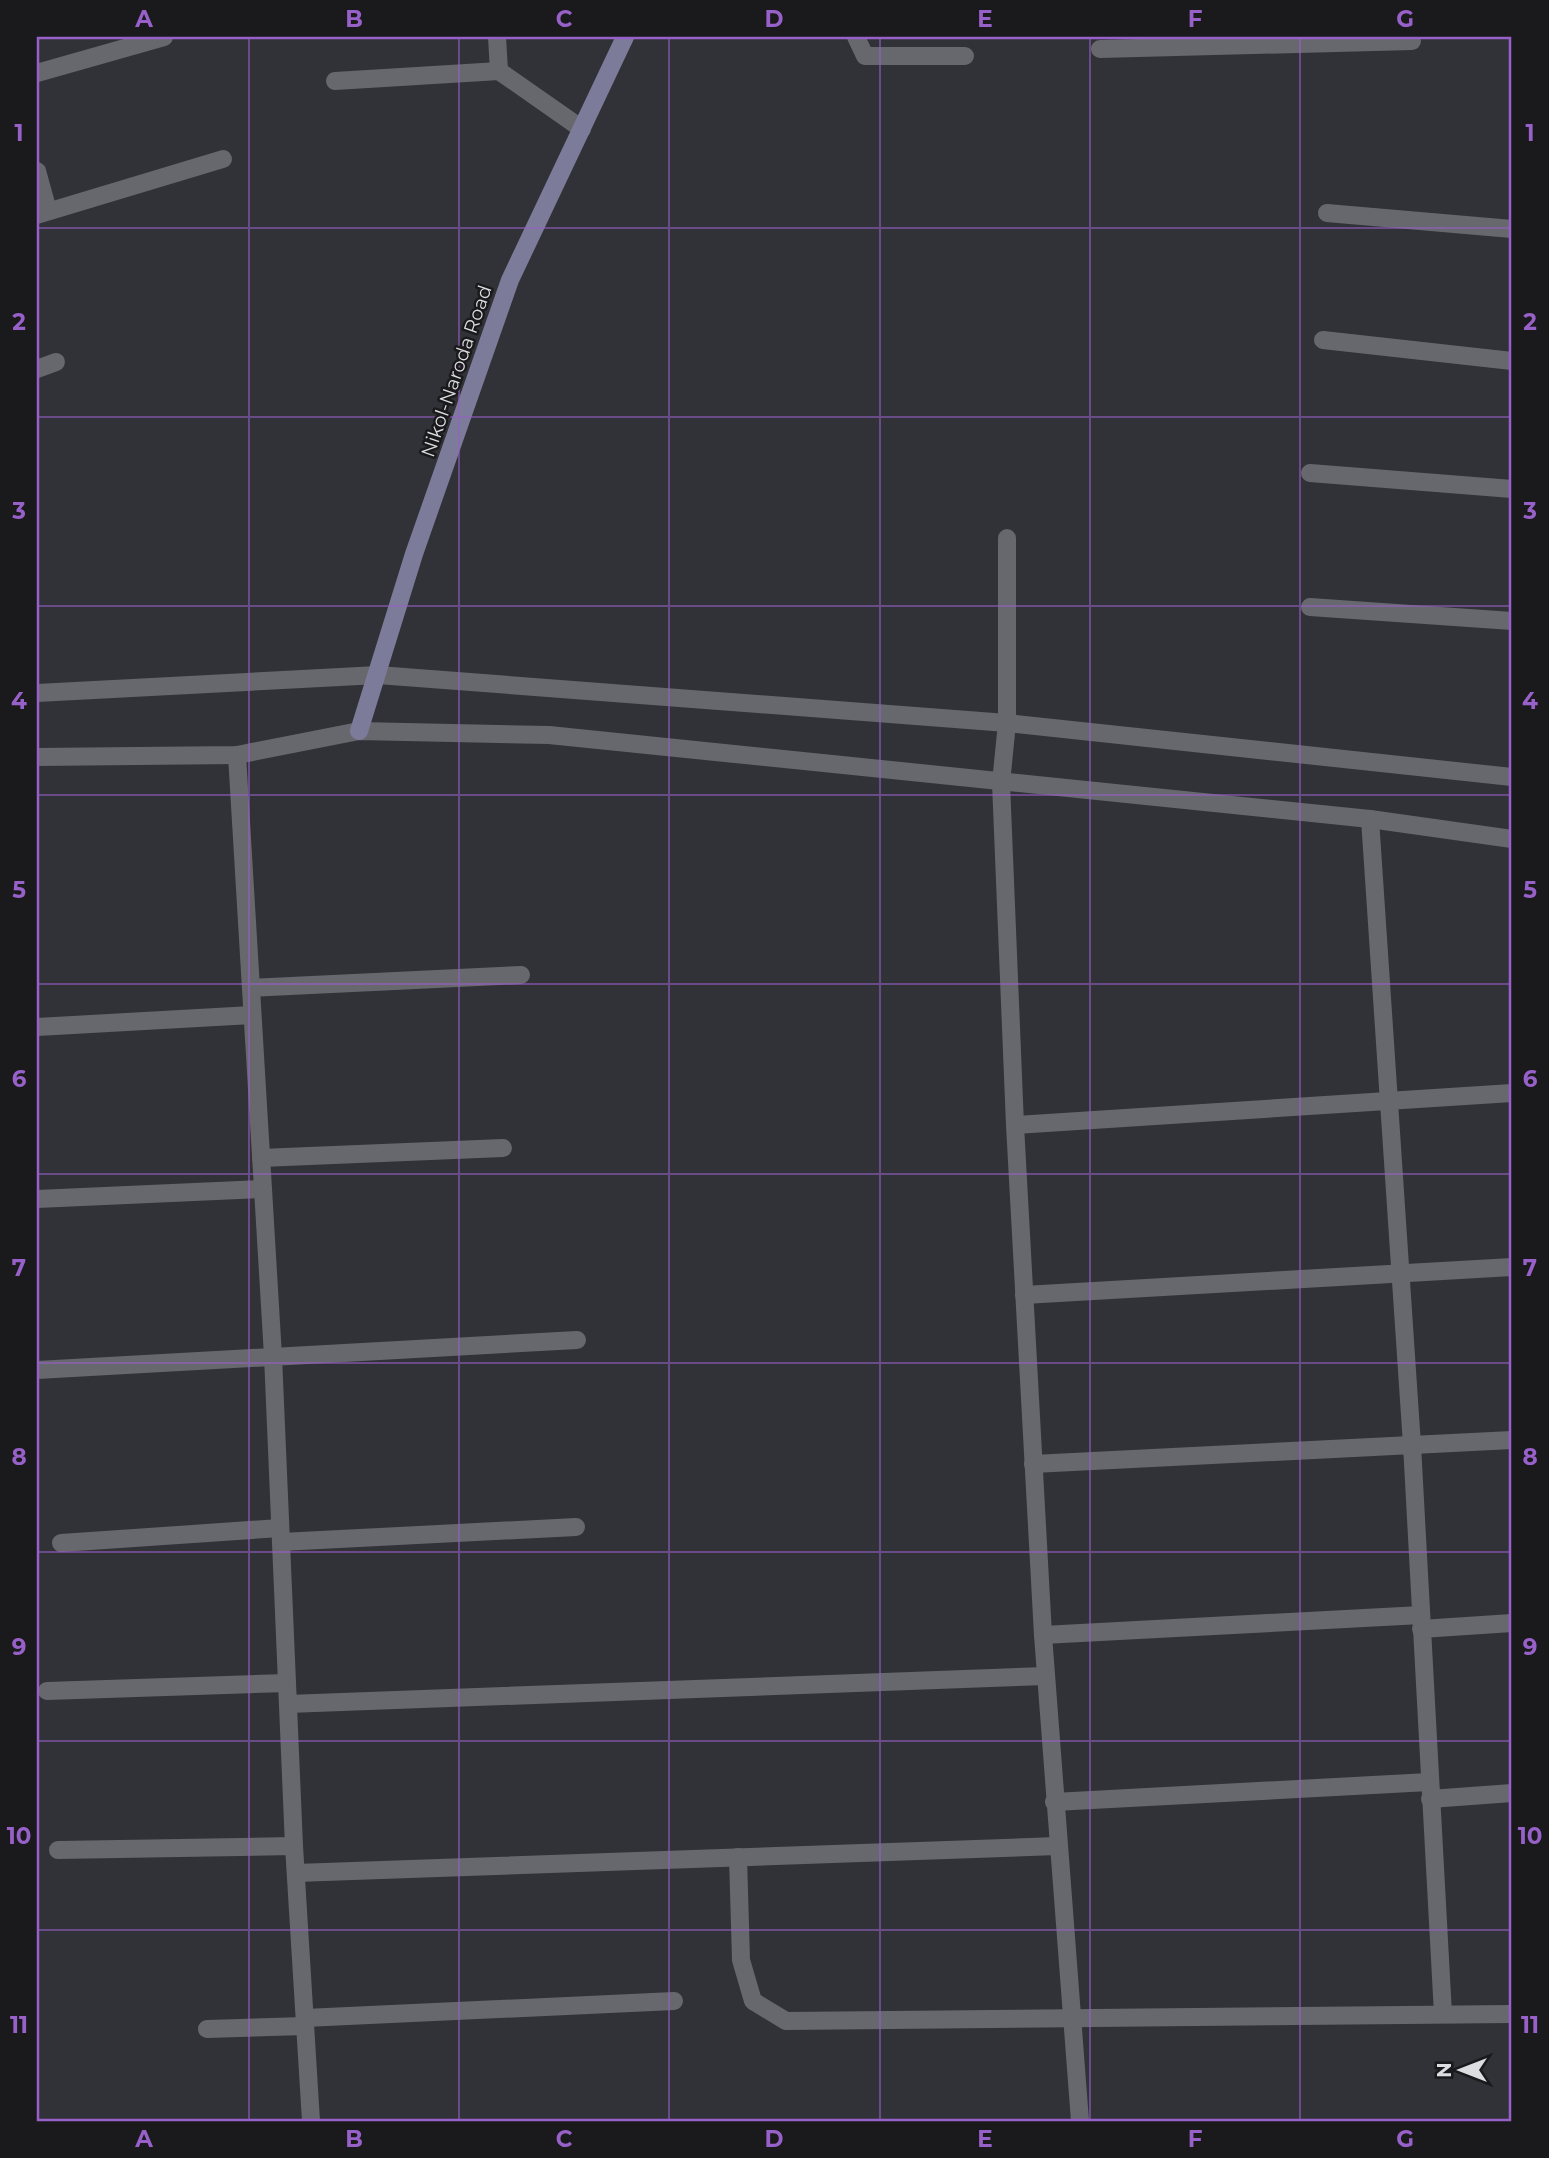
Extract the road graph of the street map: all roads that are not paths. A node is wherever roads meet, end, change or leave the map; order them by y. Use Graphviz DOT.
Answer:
graph roads {
  1 [pos="164,37"];
  2 [pos="497,37"];
  3 [pos="625,37"];
  4 [pos="856,37"];
  5 [pos="1238,41"];
  6 [pos="1412,41"];
  7 [pos="1100,49"];
  8 [pos="965,56"];
  9 [pos="499,71"];
  10 [pos="37,73"];
  11 [pos="335,81"];
  12 [pos="582,129"];
  13 [pos="223,159"];
  14 [pos="37,171"];
  15 [pos="42,213"];
  16 [pos="1327,213"];
  17 [pos="1512,229"];
  18 [pos="1323,340"];
  19 [pos="1512,361"];
  20 [pos="56,362"];
  21 [pos="37,369"];
  22 [pos="1310,473"];
  23 [pos="1512,489"];
  24 [pos="1007,538"];
  25 [pos="1310,607"];
  26 [pos="1512,621"];
  27 [pos="378,675"];
  28 [pos="37,693"];
  29 [pos="1007,723"];
  30 [pos="359,731"];
  31 [pos="237,755"];
  32 [pos="37,757"];
  33 [pos="1512,777"];
  34 [pos="1001,783"];
  35 [pos="1370,819"];
  36 [pos="1512,839"];
  37 [pos="521,975"];
  38 [pos="251,988"];
  39 [pos="252,1015"];
  40 [pos="37,1027"];
  41 [pos="1512,1093"];
  42 [pos="1388,1102"];
  43 [pos="1015,1125"];
  44 [pos="503,1149"];
  45 [pos="261,1158"];
  46 [pos="263,1189"];
  47 [pos="37,1199"];
  48 [pos="1512,1267"];
  49 [pos="1401,1273"];
  50 [pos="1024,1294"];
  51 [pos="577,1340"];
  52 [pos="273,1356"];
  53 [pos="37,1370"];
  54 [pos="1512,1440"];
  55 [pos="1412,1445"];
  56 [pos="1033,1464"];
  57 [pos="576,1527"];
  58 [pos="281,1535"];
  59 [pos="61,1543"];
  60 [pos="1421,1622"];
  61 [pos="1512,1623"];
  62 [pos="1043,1635"];
  63 [pos="1046,1676"];
  64 [pos="287,1684"];
  65 [pos="47,1691"];
  66 [pos="288,1704"];
  67 [pos="1429,1791"];
  68 [pos="1512,1793"];
  69 [pos="1054,1802"];
  70 [pos="294,1846"];
  71 [pos="1057,1846"];
  72 [pos="58,1850"];
  73 [pos="738,1857"];
  74 [pos="296,1873"];
  75 [pos="674,2001"];
  76 [pos="1443,2014"];
  77 [pos="1512,2014"];
  78 [pos="1072,2017"];
  79 [pos="305,2022"];
  80 [pos="206,2029"];
  81 [pos="311,2121"];
  82 [pos="1080,2121"];
  1 -- 10 [label="street"];
  2 -- 9 [label="street"];
  3 -- 12 [label="main road, Nikol-Naroda Road"];
  4 -- 8 [label="street"];
  5 -- 6 [label="street"];
  5 -- 7 [label="street"];
  9 -- 11 [label="street"];
  9 -- 12 [label="street"];
  12 -- 27 [label="main road, Nikol-Naroda Road"];
  13 -- 15 [label="street"];
  14 -- 15 [label="street"];
  16 -- 17 [label="street"];
  18 -- 19 [label="street"];
  20 -- 21 [label="street"];
  22 -- 23 [label="street"];
  24 -- 29 [label="street"];
  25 -- 26 [label="street"];
  27 -- 28 [label="street"];
  27 -- 29 [label="street"];
  27 -- 30 [label="main road, Nikol-Naroda Road"];
  29 -- 33 [label="street"];
  29 -- 34 [label="street"];
  30 -- 31 [label="street"];
  30 -- 34 [label="street"];
  31 -- 32 [label="street"];
  31 -- 38 [label="street"];
  34 -- 35 [label="street"];
  34 -- 43 [label="street"];
  35 -- 36 [label="street"];
  35 -- 42 [label="street"];
  37 -- 38 [label="street"];
  38 -- 39 [label="street"];
  39 -- 40 [label="street"];
  39 -- 45 [label="street"];
  41 -- 42 [label="street"];
  42 -- 43 [label="street"];
  42 -- 49 [label="street"];
  43 -- 50 [label="street"];
  44 -- 45 [label="street"];
  45 -- 46 [label="street"];
  46 -- 47 [label="street"];
  46 -- 52 [label="street"];
  48 -- 49 [label="street"];
  49 -- 50 [label="street"];
  49 -- 55 [label="street"];
  50 -- 56 [label="street"];
  51 -- 52 [label="street"];
  52 -- 53 [label="street"];
  52 -- 58 [label="street"];
  54 -- 55 [label="street"];
  55 -- 56 [label="street"];
  55 -- 60 [label="street"];
  56 -- 62 [label="street"];
  57 -- 58 [label="street"];
  58 -- 59 [label="street"];
  58 -- 64 [label="street"];
  60 -- 61 [label="street"];
  60 -- 62 [label="street"];
  60 -- 67 [label="street"];
  62 -- 63 [label="street"];
  63 -- 66 [label="street"];
  63 -- 69 [label="street"];
  64 -- 65 [label="street"];
  64 -- 66 [label="street"];
  66 -- 70 [label="street"];
  67 -- 68 [label="street"];
  67 -- 69 [label="street"];
  67 -- 76 [label="street"];
  69 -- 71 [label="street"];
  70 -- 72 [label="street"];
  70 -- 74 [label="street"];
  71 -- 73 [label="street"];
  71 -- 78 [label="street"];
  73 -- 74 [label="street"];
  73 -- 78 [label="street"];
  74 -- 79 [label="street"];
  75 -- 79 [label="street"];
  76 -- 77 [label="street"];
  76 -- 78 [label="street"];
  78 -- 82 [label="street"];
  79 -- 80 [label="street"];
  79 -- 81 [label="street"];
}
